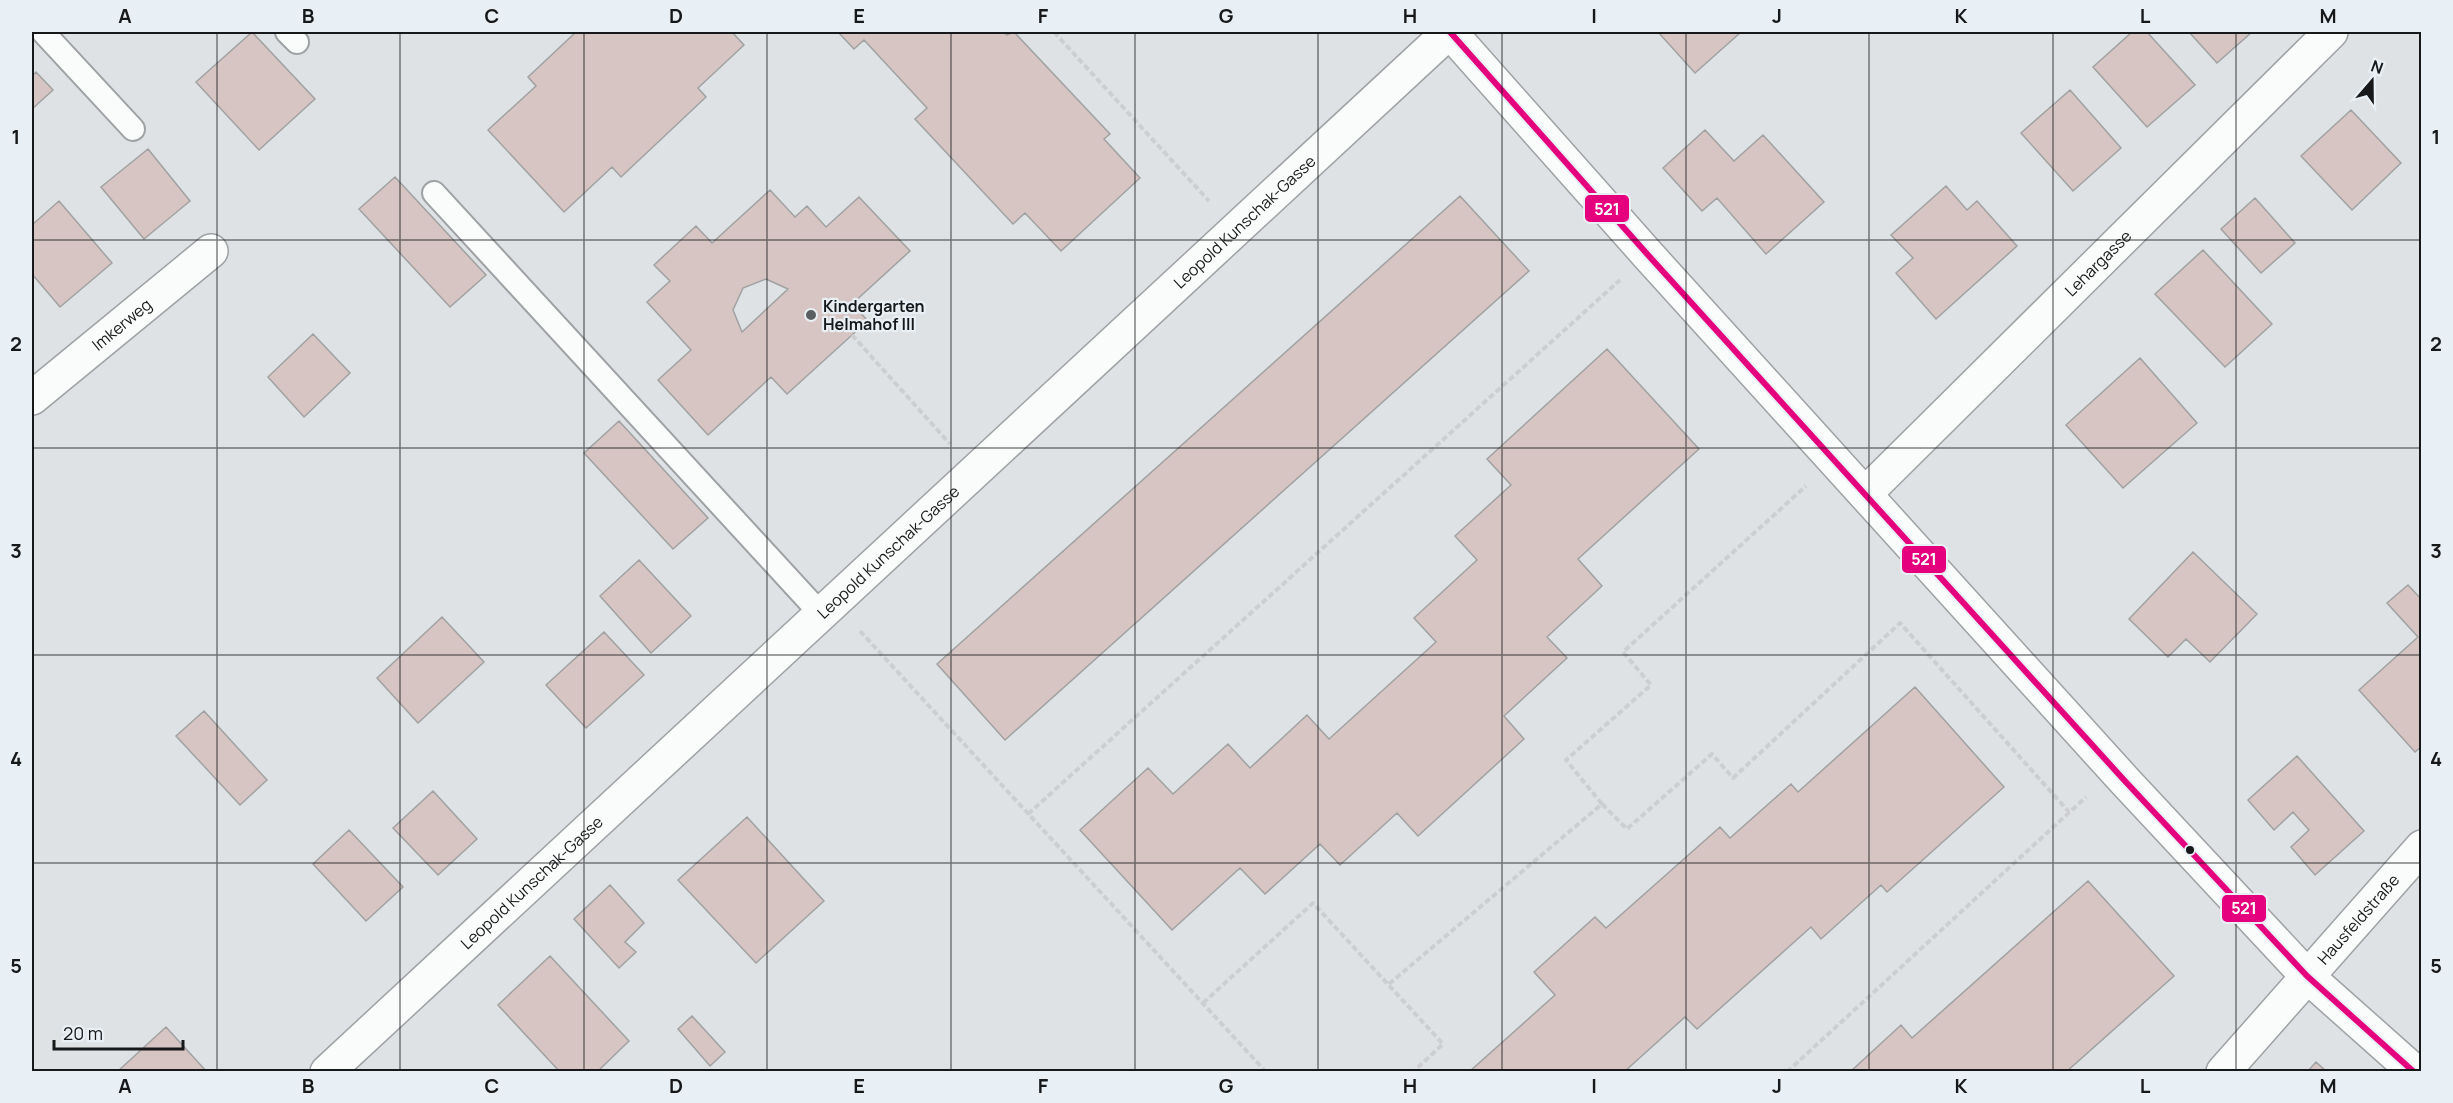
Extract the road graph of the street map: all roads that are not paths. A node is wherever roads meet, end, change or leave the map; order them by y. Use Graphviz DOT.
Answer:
graph roads {
  1 [pos="43,32"];
  2 [pos="1450,32"];
  3 [pos="2331,32"];
  4 [pos="133,129"];
  5 [pos="434,193"];
  6 [pos="211,251"];
  7 [pos="32,398"];
  8 [pos="1865,494"];
  9 [pos="827,608"];
  10 [pos="2421,847"];
  11 [pos="2307,976"];
  12 [pos="327,1071"];
  13 [pos="2223,1071"];
  14 [pos="2415,1071"];
  1 -- 4 [label="lane"];
  2 -- 8 [label="street"];
  2 -- 9 [label="street, Leopold Kunschak-Gasse"];
  3 -- 8 [label="street, Lehargasse"];
  5 -- 9 [label="lane"];
  6 -- 7 [label="street, Imkerweg"];
  8 -- 11 [label="street"];
  9 -- 12 [label="street, Leopold Kunschak-Gasse"];
  10 -- 11 [label="street, Hausfeldstraße"];
  11 -- 13 [label="street, Hausfeldstraße"];
  11 -- 14 [label="street"];
}
